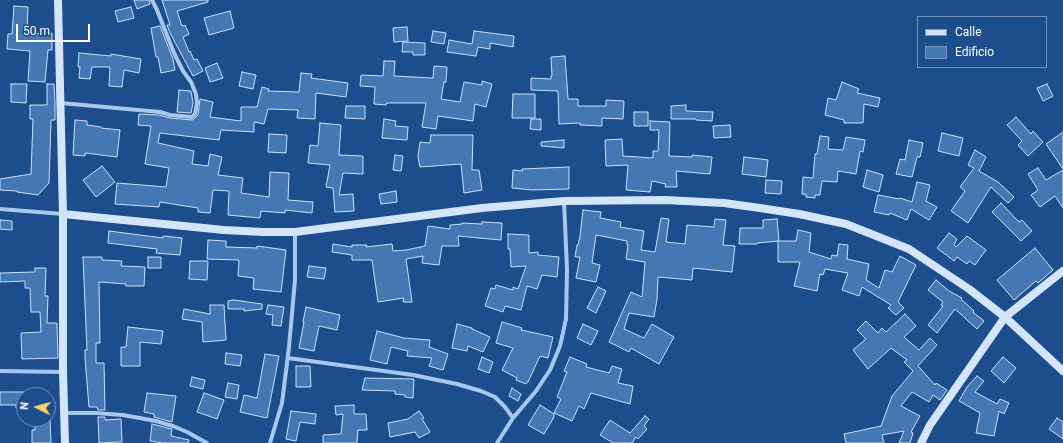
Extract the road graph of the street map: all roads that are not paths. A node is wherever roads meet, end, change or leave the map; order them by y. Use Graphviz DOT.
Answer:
graph roads {
  1 [pos="58,0"];
  2 [pos="152,0"];
  3 [pos="61,103"];
  4 [pos="564,201"];
  5 [pos="0,209"];
  6 [pos="63,214"];
  7 [pos="295,232"];
  8 [pos="1063,271"];
  9 [pos="1005,317"];
  10 [pos="288,358"];
  11 [pos="0,371"];
  12 [pos="1063,371"];
  13 [pos="63,372"];
  14 [pos="64,413"];
  15 [pos="513,418"];
  16 [pos="65,443"];
  17 [pos="207,443"];
  18 [pos="270,443"];
  19 [pos="497,443"];
  20 [pos="921,443"];
  1 -- 3 [label="street"];
  2 -- 3 [label="street"];
  3 -- 6 [label="street"];
  4 -- 7 [label="street"];
  4 -- 9 [label="street"];
  4 -- 15 [label="street"];
  5 -- 6 [label="street"];
  6 -- 7 [label="street"];
  6 -- 13 [label="street"];
  7 -- 10 [label="street"];
  8 -- 9 [label="street"];
  9 -- 12 [label="street"];
  9 -- 20 [label="street"];
  10 -- 15 [label="street"];
  10 -- 18 [label="street"];
  11 -- 13 [label="street"];
  13 -- 14 [label="street"];
  14 -- 16 [label="street"];
  14 -- 17 [label="street"];
  15 -- 19 [label="street"];
}
